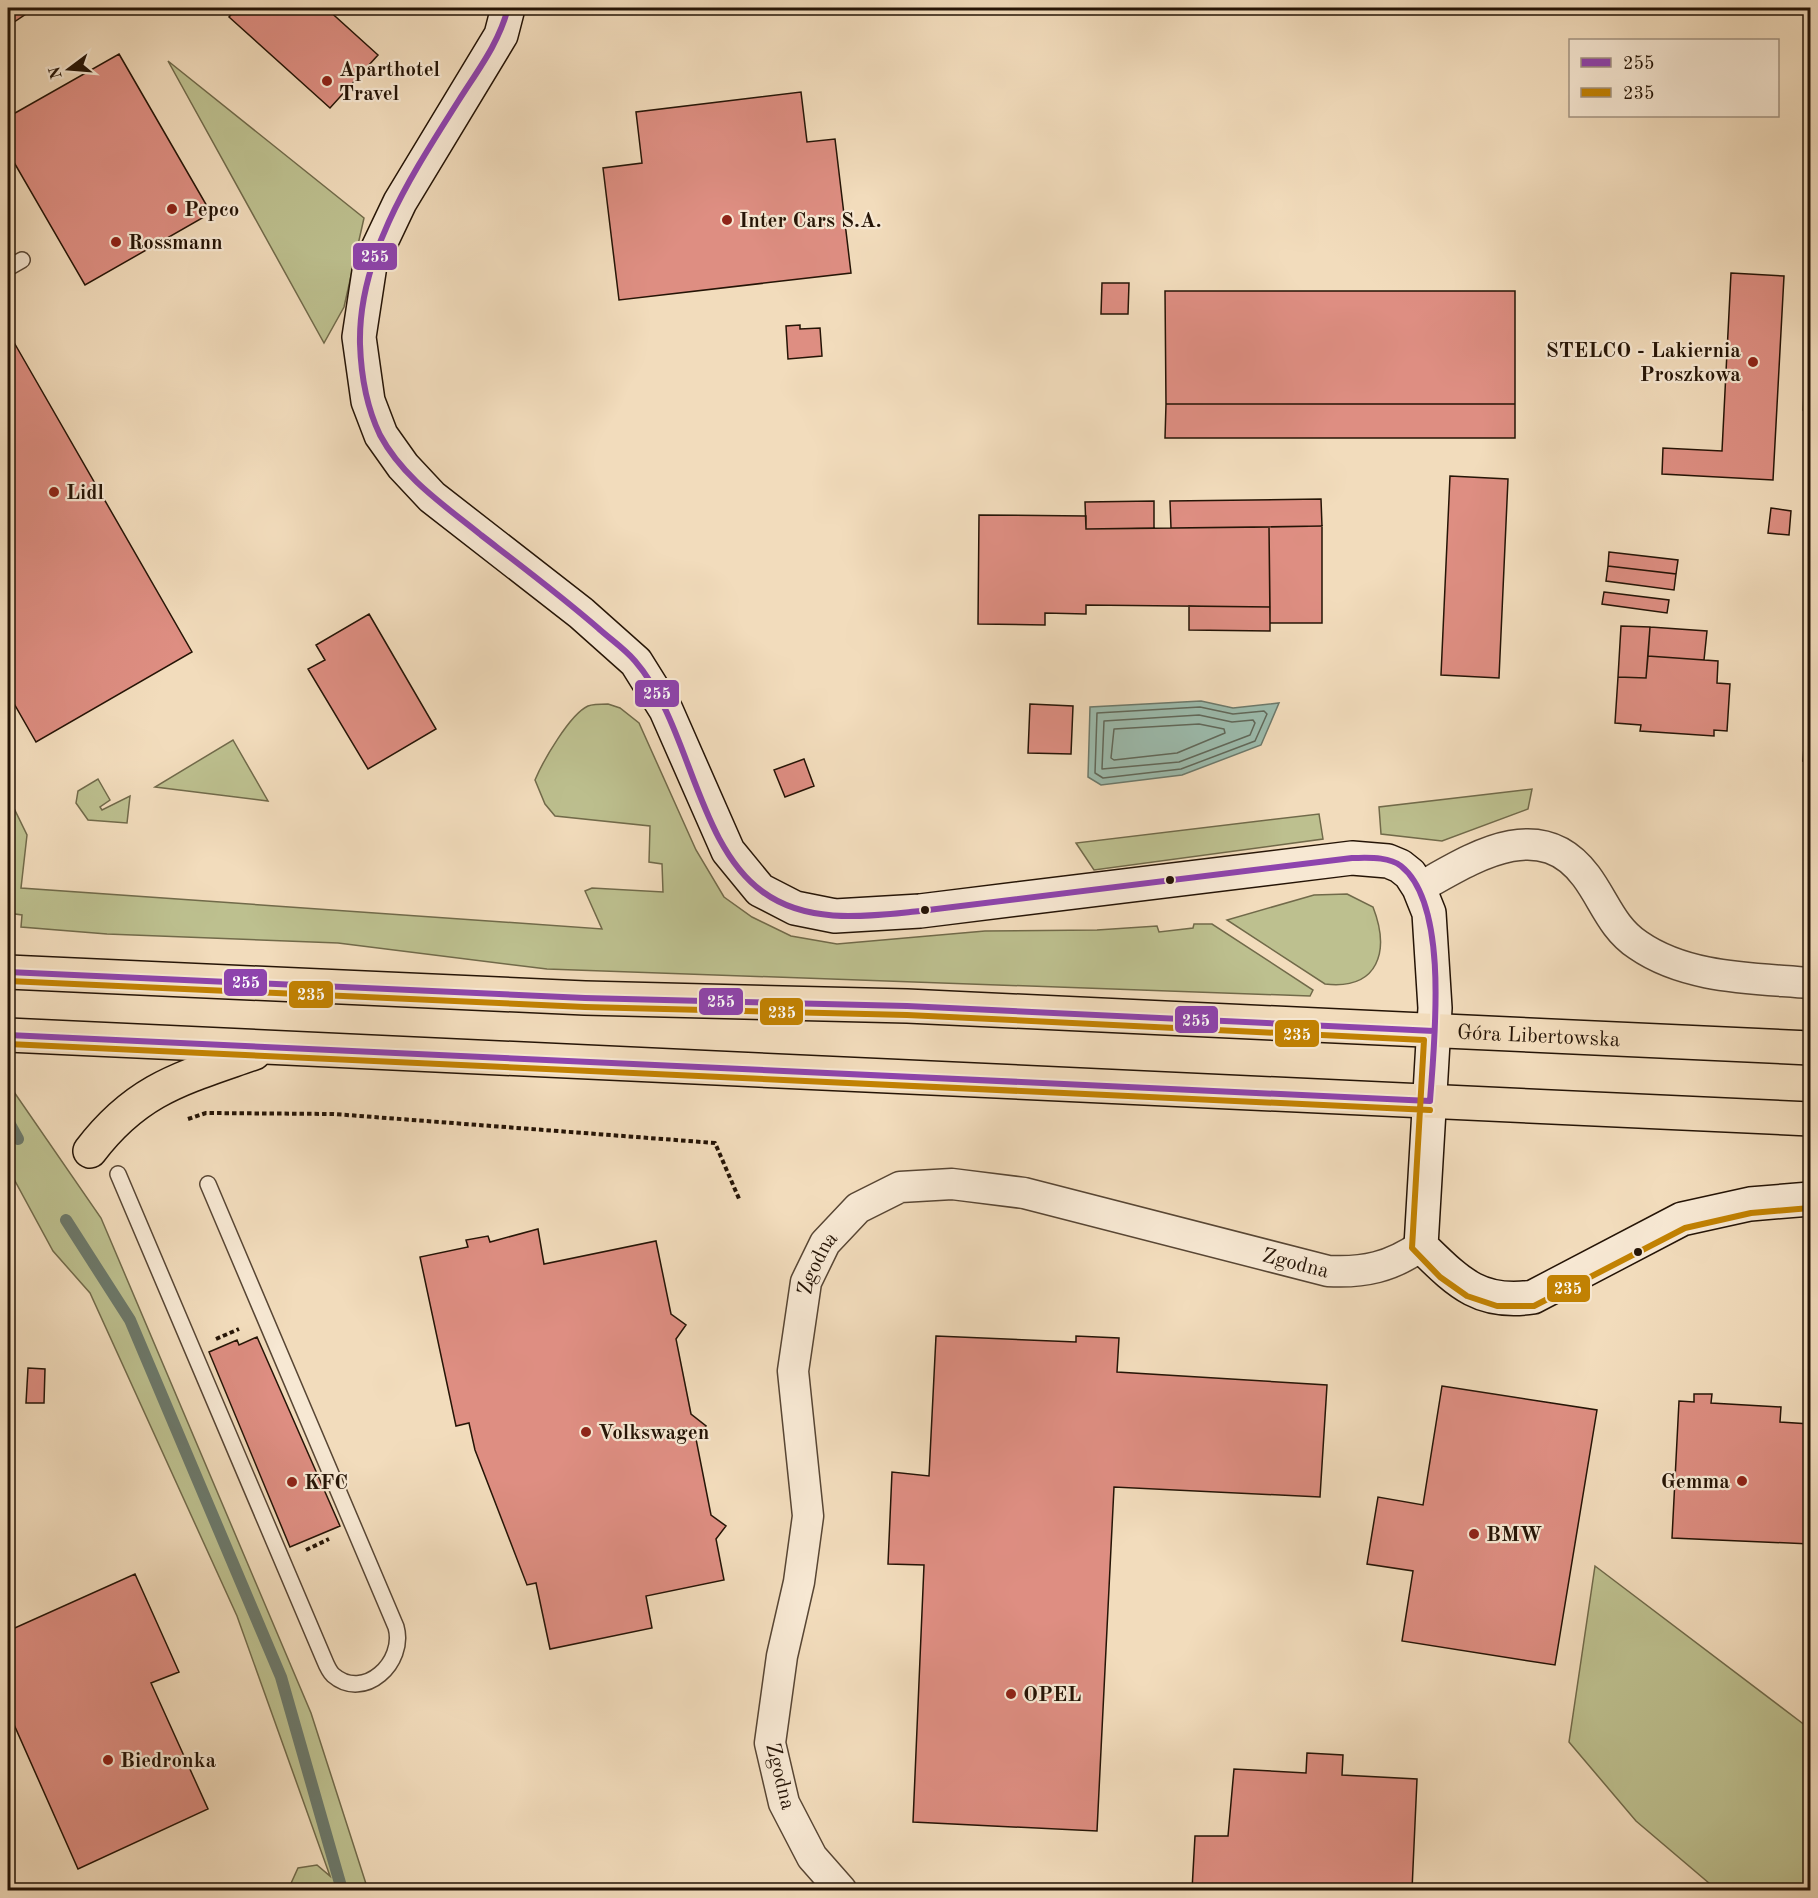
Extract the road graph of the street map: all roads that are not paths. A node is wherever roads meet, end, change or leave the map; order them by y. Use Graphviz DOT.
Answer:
graph roads {
  1 [pos="508,8"];
  2 [pos="22,260"];
  3 [pos="8,268"];
  4 [pos="1419,888"];
  5 [pos="8,972"];
  6 [pos="1810,982"];
  7 [pos="1434,1031"];
  8 [pos="8,1035"];
  9 [pos="267,1048"];
  10 [pos="1810,1048"];
  11 [pos="1431,1101"];
  12 [pos="1810,1119"];
  13 [pos="90,1151"];
  14 [pos="118,1174"];
  15 [pos="208,1184"];
  16 [pos="1810,1199"];
  17 [pos="1421,1246"];
  18 [pos="841,1890"];
  1 -- 4 [label="street"];
  2 -- 3 [label="lane"];
  4 -- 6 [label="street"];
  4 -- 7 [label="street"];
  5 -- 7 [label="highway, Góra Libertowska"];
  7 -- 10 [label="highway, Góra Libertowska"];
  7 -- 11 [label="street"];
  8 -- 9 [label="highway"];
  9 -- 11 [label="highway"];
  9 -- 13 [label="highway"];
  11 -- 12 [label="highway"];
  11 -- 17 [label="street"];
  14 -- 15 [label="lane"];
  16 -- 17 [label="street"];
  17 -- 18 [label="street, Zgodna"];
}
